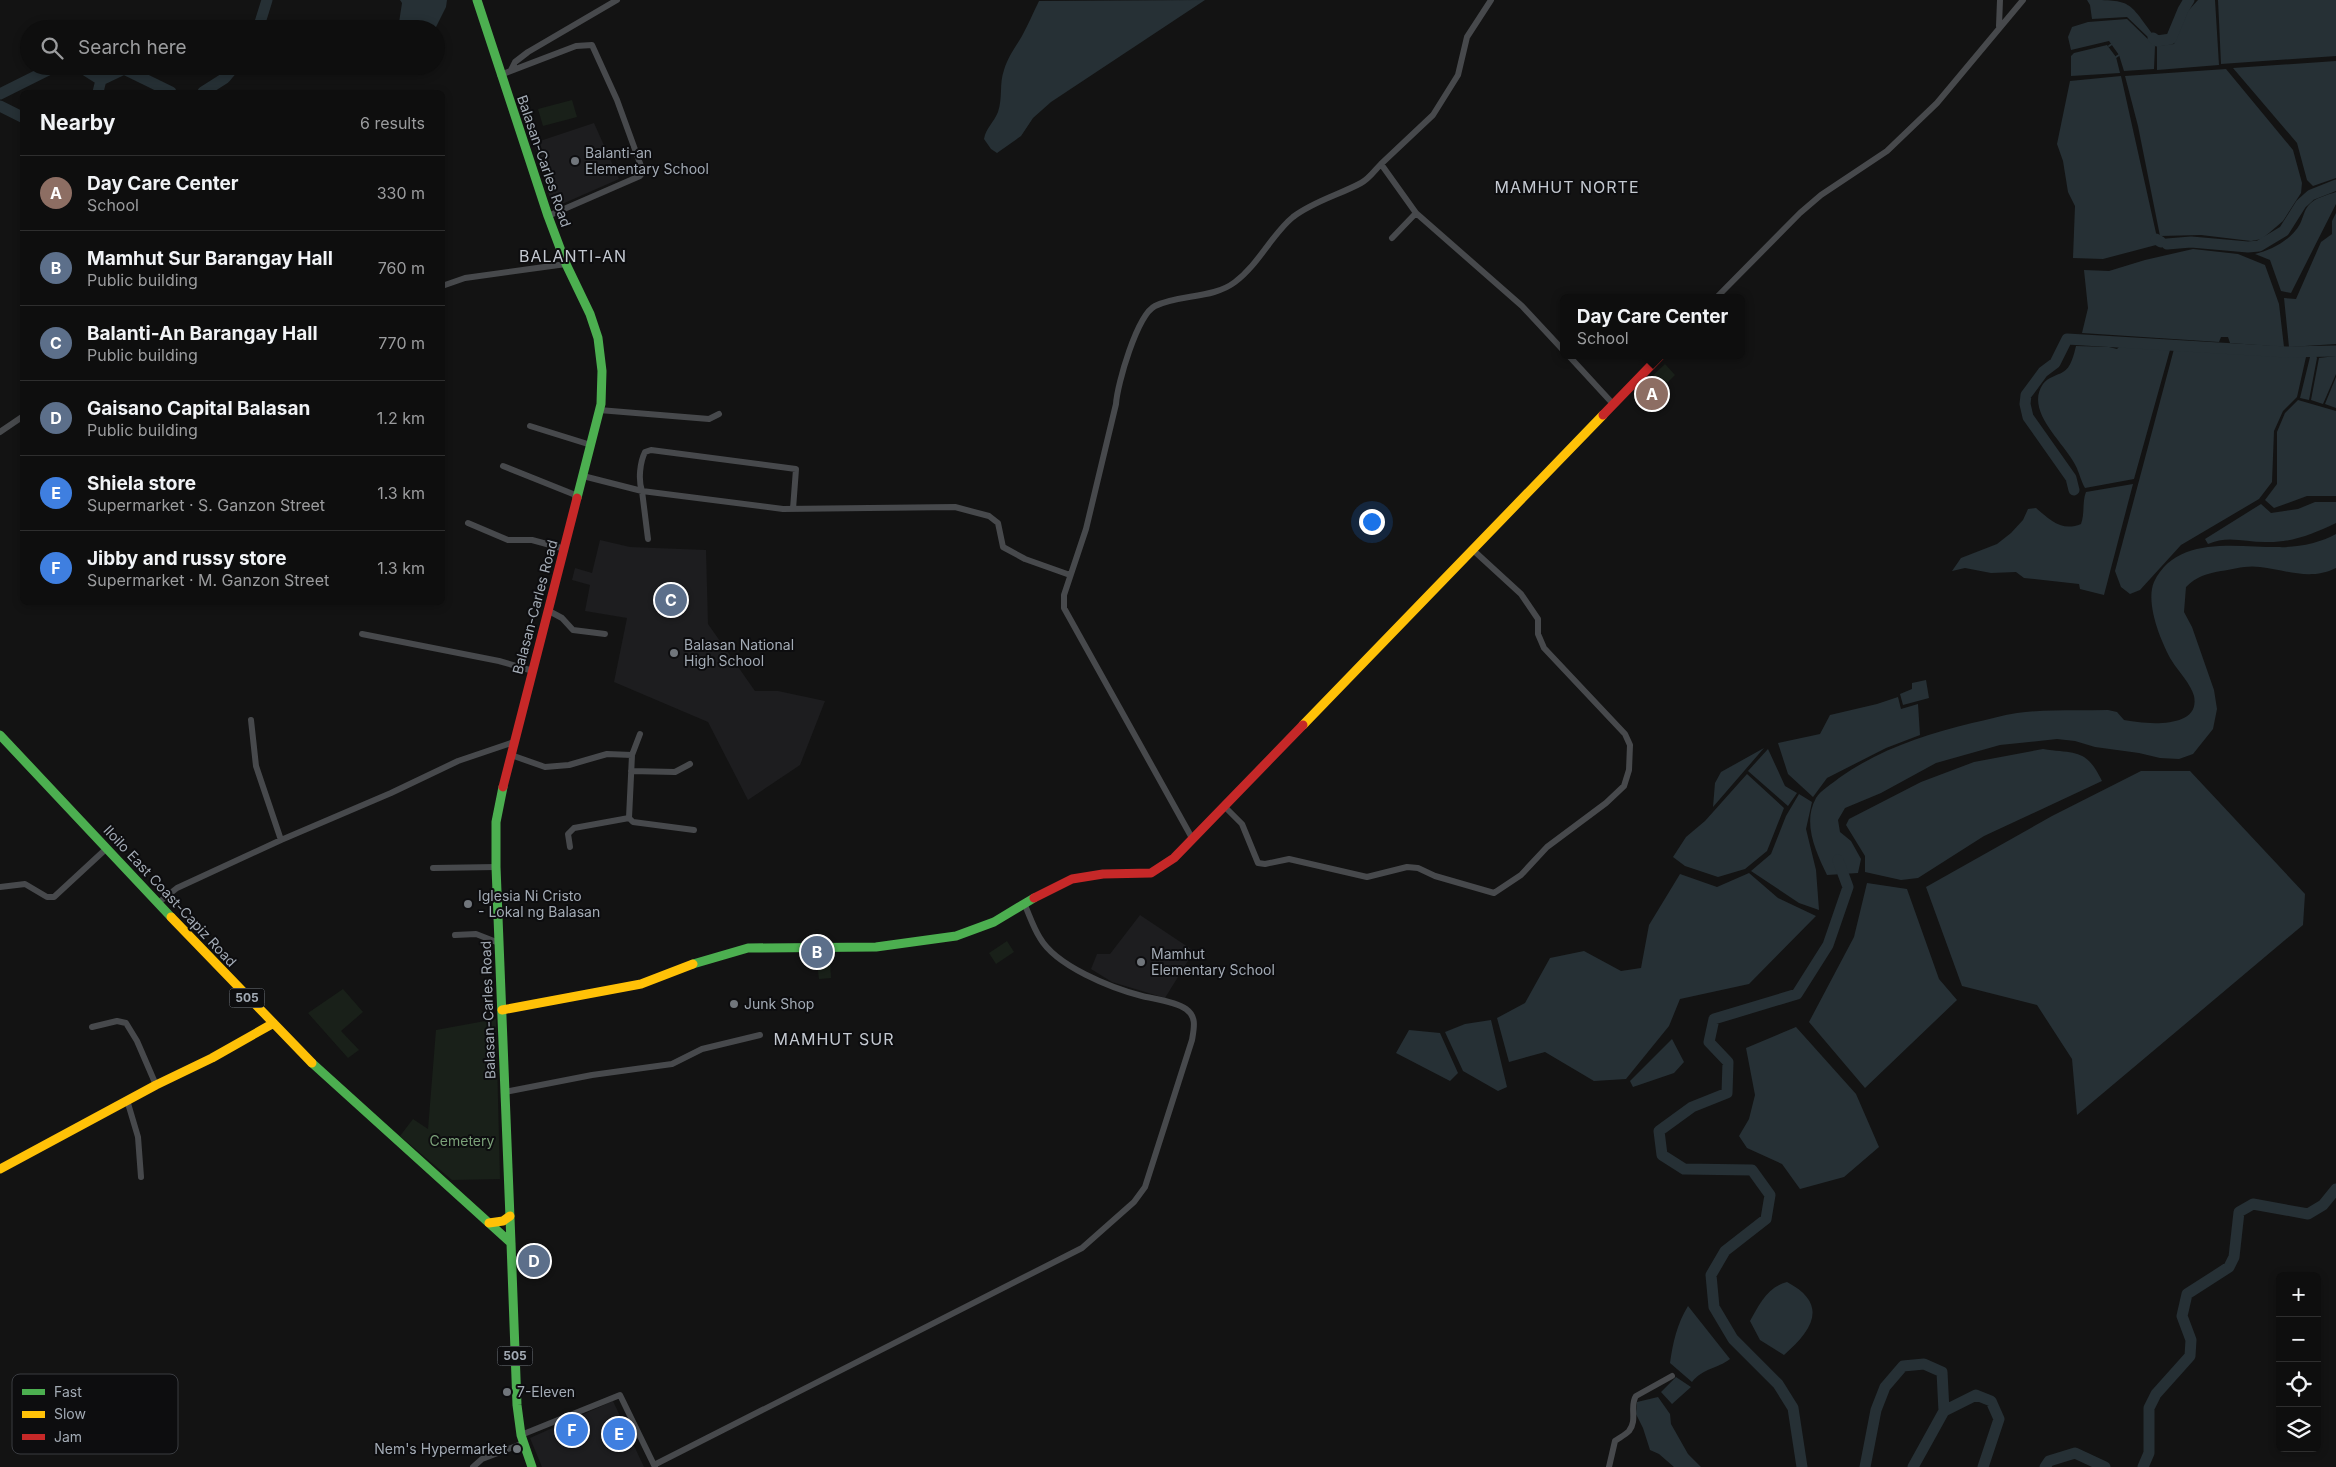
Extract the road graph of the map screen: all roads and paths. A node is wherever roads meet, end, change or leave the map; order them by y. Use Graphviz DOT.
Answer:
graph roads {
  1 [pos="478,0"];
  2 [pos="617,0"];
  3 [pos="1491,0"];
  4 [pos="2000,0"];
  5 [pos="2023,0"];
  6 [pos="1999,26"];
  7 [pos="511,70"];
  8 [pos="500,75"];
  9 [pos="1381,164"];
  10 [pos="1416,214"];
  11 [pos="548,216"];
  12 [pos="1392,238"];
  13 [pos="566,264"];
  14 [pos="445,285"];
  15 [pos="1720,294"];
  16 [pos="1560,347"];
  17 [pos="1572,359"];
  18 [pos="1657,359"];
  19 [pos="1614,404"];
  20 [pos="599,410"];
  21 [pos="719,414"];
  22 [pos="20,418"];
  23 [pos="530,426"];
  24 [pos="0,432"];
  25 [pos="591,445"];
  26 [pos="503,466"];
  27 [pos="583,476"];
  28 [pos="642,491"];
  29 [pos="578,496"];
  30 [pos="793,509"];
  31 [pos="468,523"];
  32 [pos="648,539"];
  33 [pos="565,549"];
  34 [pos="1473,550"];
  35 [pos="1070,575"];
  36 [pos="549,611"];
  37 [pos="362,634"];
  38 [pos="605,634"];
  39 [pos="533,671"];
  40 [pos="251,720"];
  41 [pos="640,734"];
  42 [pos="0,735"];
  43 [pos="514,742"];
  44 [pos="511,755"];
  45 [pos="632,755"];
  46 [pos="690,764"];
  47 [pos="631,771"];
  48 [pos="1224,806"];
  49 [pos="629,818"];
  50 [pos="694,830"];
  51 [pos="1192,838"];
  52 [pos="281,840"];
  53 [pos="107,848"];
  54 [pos="570,848"];
  55 [pos="496,867"];
  56 [pos="433,868"];
  57 [pos="0,887"];
  58 [pos="1024,902"];
  59 [pos="158,903"];
  60 [pos="454,936"];
  61 [pos="499,943"];
  62 [pos="502,1010"];
  63 [pos="272,1024"];
  64 [pos="92,1027"];
  65 [pos="760,1035"];
  66 [pos="156,1085"];
  67 [pos="505,1092"];
  68 [pos="127,1100"];
  69 [pos="0,1169"];
  70 [pos="141,1177"];
  71 [pos="510,1216"];
  72 [pos="489,1223"];
  73 [pos="511,1243"];
  74 [pos="1672,1376"];
  75 [pos="523,1439"];
  76 [pos="654,1466"];
  77 [pos="474,1467"];
  78 [pos="532,1467"];
  79 [pos="1610,1467"];
  1 -- 8 [label="main road, Balasan-Carles Road"];
  2 -- 7 [label="street"];
  3 -- 9 [label="street"];
  4 -- 6 [label="street"];
  5 -- 6 [label="street"];
  6 -- 15 [label="street"];
  7 -- 8 [label="street"];
  7 -- 11 [label="street"];
  8 -- 11 [label="main road, Balasan-Carles Road"];
  9 -- 10 [label="street"];
  9 -- 35 [label="street"];
  10 -- 12 [label="street"];
  10 -- 16 [label="street"];
  11 -- 13 [label="main road, Balasan-Carles Road"];
  13 -- 14 [label="street"];
  13 -- 20 [label="main road, Balasan-Carles Road"];
  17 -- 19 [label="street"];
  18 -- 19 [label="main road"];
  19 -- 34 [label="main road"];
  20 -- 21 [label="street"];
  20 -- 25 [label="main road, Balasan-Carles Road"];
  22 -- 24 [label="street"];
  23 -- 25 [label="street"];
  25 -- 27 [label="main road, Balasan-Carles Road"];
  26 -- 29 [label="street"];
  27 -- 28 [label="street"];
  27 -- 29 [label="main road, Balasan-Carles Road"];
  28 -- 30 [label="street"];
  28 -- 30 [label="street"];
  28 -- 32 [label="street"];
  29 -- 33 [label="main road, Balasan-Carles Road"];
  30 -- 35 [label="street"];
  31 -- 33 [label="street"];
  33 -- 36 [label="main road, Balasan-Carles Road"];
  34 -- 48 [label="main road"];
  34 -- 48 [label="street"];
  35 -- 51 [label="street"];
  36 -- 38 [label="street"];
  36 -- 39 [label="main road, Balasan-Carles Road"];
  37 -- 39 [label="street"];
  39 -- 43 [label="main road, Balasan-Carles Road"];
  40 -- 52 [label="street"];
  41 -- 45 [label="street"];
  42 -- 53 [label="main road, Iloilo East Coast-Capiz Road / 505"];
  43 -- 44 [label="main road, Balasan-Carles Road"];
  43 -- 52 [label="street"];
  44 -- 45 [label="street"];
  44 -- 55 [label="main road, Balasan-Carles Road"];
  45 -- 47 [label="street"];
  46 -- 47 [label="street"];
  47 -- 49 [label="street"];
  48 -- 51 [label="main road"];
  49 -- 50 [label="street"];
  49 -- 54 [label="street"];
  51 -- 58 [label="main road"];
  52 -- 59 [label="street"];
  53 -- 57 [label="street"];
  53 -- 59 [label="main road, Iloilo East Coast-Capiz Road / 505"];
  55 -- 56 [label="street"];
  55 -- 61 [label="main road, Balasan-Carles Road"];
  58 -- 62 [label="main road"];
  58 -- 76 [label="street"];
  59 -- 63 [label="main road, Iloilo East Coast-Capiz Road / 505"];
  60 -- 61 [label="street"];
  61 -- 62 [label="main road, Balasan-Carles Road"];
  62 -- 67 [label="main road, Balasan-Carles Road"];
  63 -- 66 [label="main road"];
  63 -- 72 [label="main road, Iloilo East Coast-Capiz Road / 505"];
  64 -- 66 [label="street"];
  65 -- 67 [label="street"];
  66 -- 68 [label="main road"];
  67 -- 71 [label="main road, Balasan-Carles Road"];
  68 -- 69 [label="main road"];
  68 -- 70 [label="street"];
  71 -- 72 [label="main road"];
  71 -- 73 [label="main road, Balasan-Carles Road"];
  72 -- 73 [label="main road, Iloilo East Coast-Capiz Road / 505"];
  73 -- 75 [label="main road, 505"];
  74 -- 79 [label="street"];
  75 -- 76 [label="street"];
  75 -- 77 [label="street"];
  75 -- 78 [label="main road, 505"];
}
